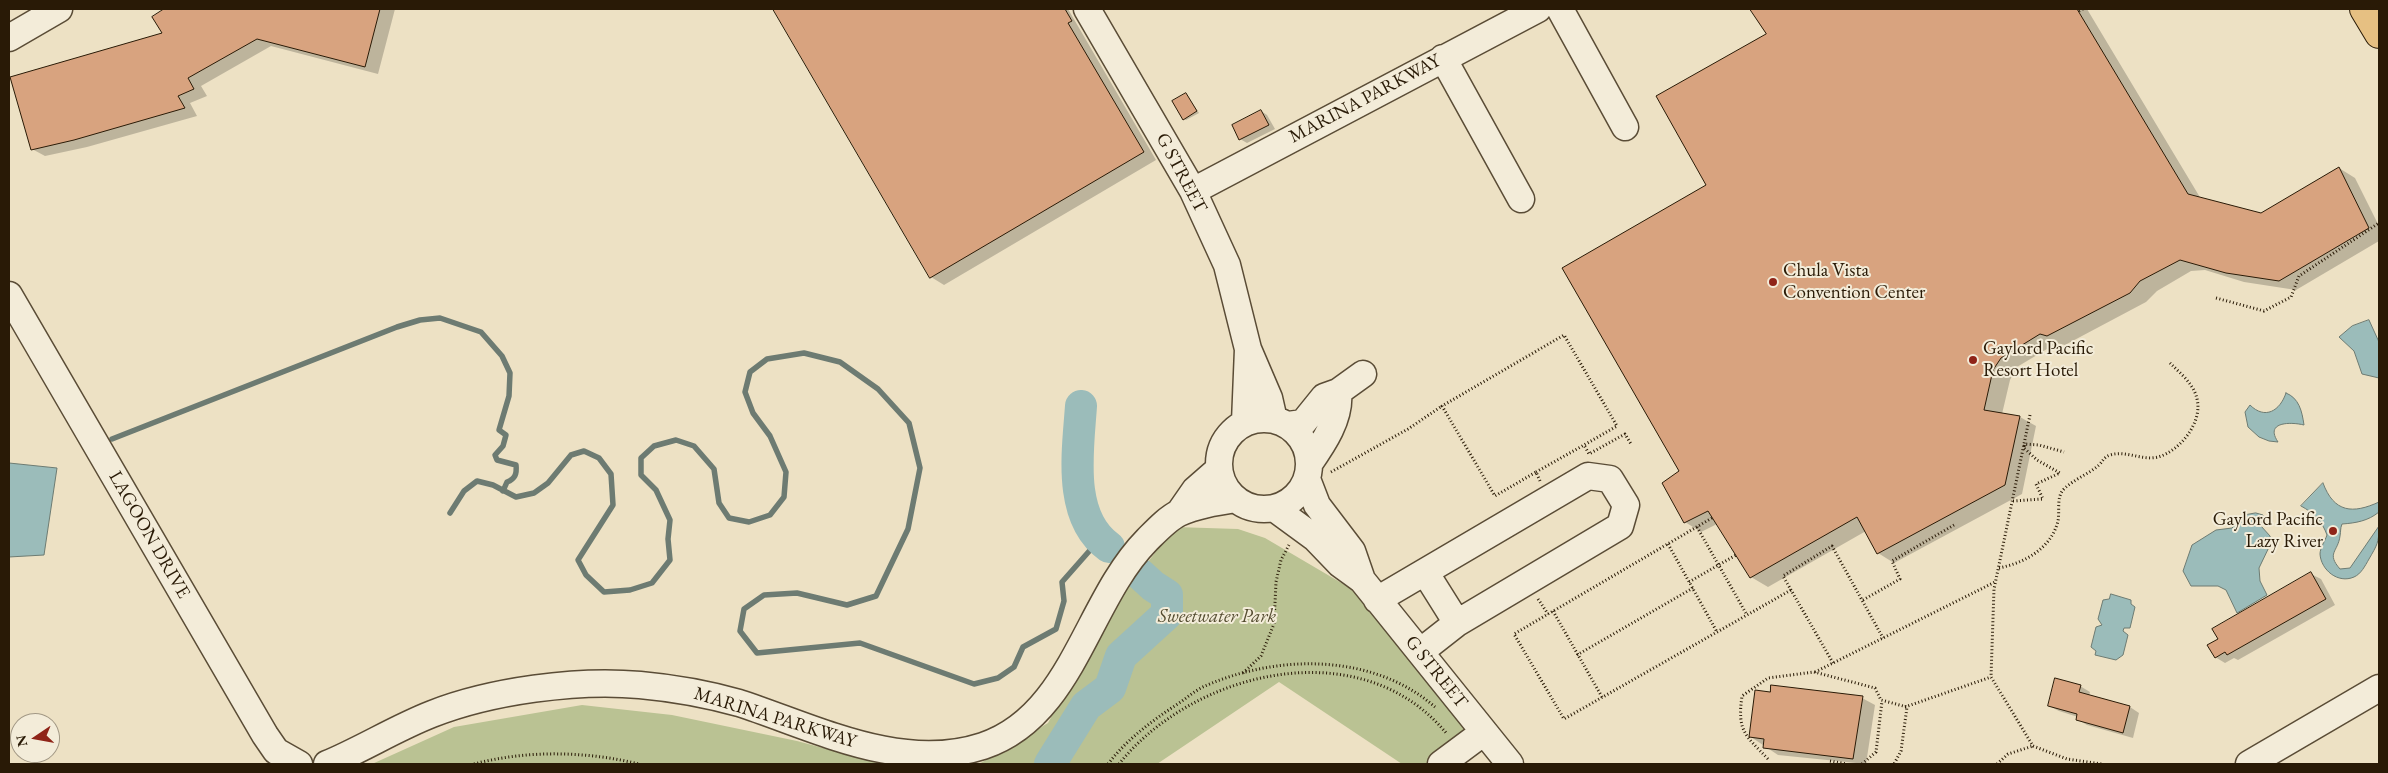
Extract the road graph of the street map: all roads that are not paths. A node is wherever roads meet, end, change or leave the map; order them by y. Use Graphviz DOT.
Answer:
graph roads {
  1 [pos="59,9"];
  2 [pos="1087,9"];
  3 [pos="1538,9"];
  4 [pos="1560,9"];
  5 [pos="2364,9"];
  6 [pos="2379,34"];
  7 [pos="9,38"];
  8 [pos="1442,58"];
  9 [pos="1625,127"];
  10 [pos="1193,191"];
  11 [pos="1521,198"];
  12 [pos="9,295"];
  13 [pos="1248,349"];
  14 [pos="1363,374"];
  15 [pos="1338,392"];
  16 [pos="1245,422"];
  17 [pos="1281,422"];
  18 [pos="1219,469"];
  19 [pos="1313,473"];
  20 [pos="1236,499"];
  21 [pos="1274,508"];
  22 [pos="1179,513"];
  23 [pos="1425,572"];
  24 [pos="1370,590"];
  25 [pos="1457,623"];
  26 [pos="1420,652"];
  27 [pos="2379,688"];
  28 [pos="1484,732"];
  29 [pos="1450,757"];
  30 [pos="299,764"];
  31 [pos="327,764"];
  32 [pos="1510,764"];
  33 [pos="2249,764"];
  1 -- 7 [label="street"];
  2 -- 10 [label="street, G STREET"];
  3 -- 8 [label="street, MARINA PARKWAY"];
  4 -- 9 [label="street"];
  5 -- 6 [label="main road"];
  8 -- 10 [label="street, MARINA PARKWAY"];
  8 -- 11 [label="street"];
  10 -- 13 [label="street, G STREET"];
  12 -- 30 [label="street, LAGOON DRIVE"];
  13 -- 16 [label="street, G STREET"];
  13 -- 17 [label="street, G STREET"];
  14 -- 15 [label="street"];
  15 -- 17 [label="street"];
  15 -- 19 [label="street"];
  16 -- 17 [label="street"];
  16 -- 18 [label="street"];
  17 -- 19 [label="street"];
  18 -- 20 [label="street"];
  18 -- 22 [label="street, MARINA PARKWAY"];
  19 -- 21 [label="street"];
  19 -- 24 [label="street, G STREET"];
  20 -- 21 [label="street"];
  20 -- 22 [label="street, MARINA PARKWAY"];
  21 -- 24 [label="street, G STREET"];
  22 -- 31 [label="street, MARINA PARKWAY"];
  23 -- 24 [label="street"];
  23 -- 25 [label="street"];
  23 -- 25 [label="street"];
  24 -- 26 [label="street, G STREET"];
  25 -- 26 [label="street"];
  26 -- 28 [label="street, G STREET"];
  27 -- 33 [label="street"];
  28 -- 29 [label="street"];
  28 -- 32 [label="street, G STREET"];
}
